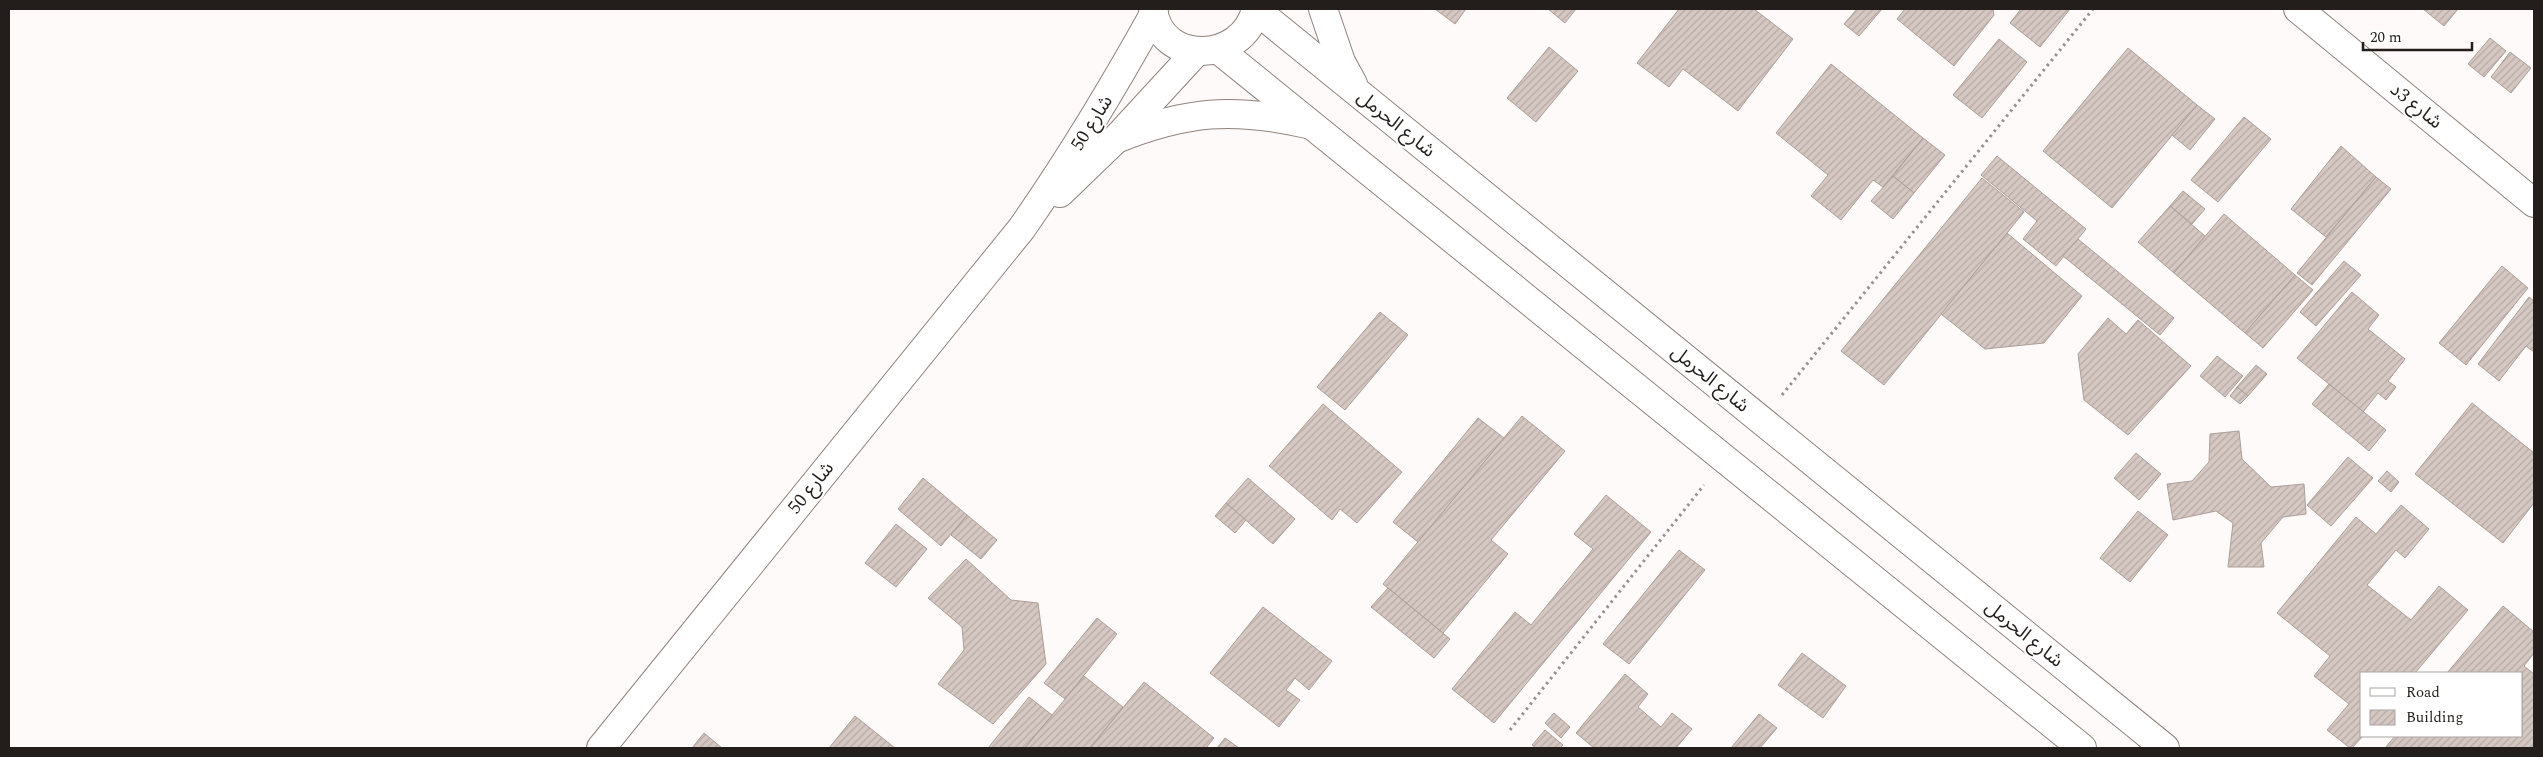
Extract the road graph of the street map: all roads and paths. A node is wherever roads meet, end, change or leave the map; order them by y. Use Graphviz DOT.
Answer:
graph roads {
  1 [pos="1256,9"];
  2 [pos="1323,9"];
  3 [pos="2093,9"];
  4 [pos="2298,9"];
  5 [pos="1154,11"];
  6 [pos="1208,50"];
  7 [pos="1357,92"];
  8 [pos="1312,125"];
  9 [pos="1116,139"];
  10 [pos="2534,203"];
  11 [pos="1022,228"];
  12 [pos="1761,421"];
  13 [pos="1725,459"];
  14 [pos="1510,730"];
  15 [pos="601,748"];
  16 [pos="2082,748"];
  17 [pos="2164,748"];
  1 -- 6 [label="street, شارع 50"];
  1 -- 7 [label="street, شارع الحرمل"];
  2 -- 7 [label="street"];
  3 -- 12 [label="path"];
  4 -- 10 [label="street, شارع 3د"];
  5 -- 6 [label="street"];
  5 -- 11 [label="street, شارع 50"];
  6 -- 8 [label="street"];
  6 -- 9 [label="street, شارع 50"];
  7 -- 12 [label="street, شارع الحرمل"];
  8 -- 9 [label="street"];
  8 -- 13 [label="street"];
  9 -- 11 [label="street, شارع 50"];
  11 -- 15 [label="street, شارع 50"];
  12 -- 17 [label="street, شارع الحرمل"];
  13 -- 14 [label="path"];
  13 -- 16 [label="street"];
}
